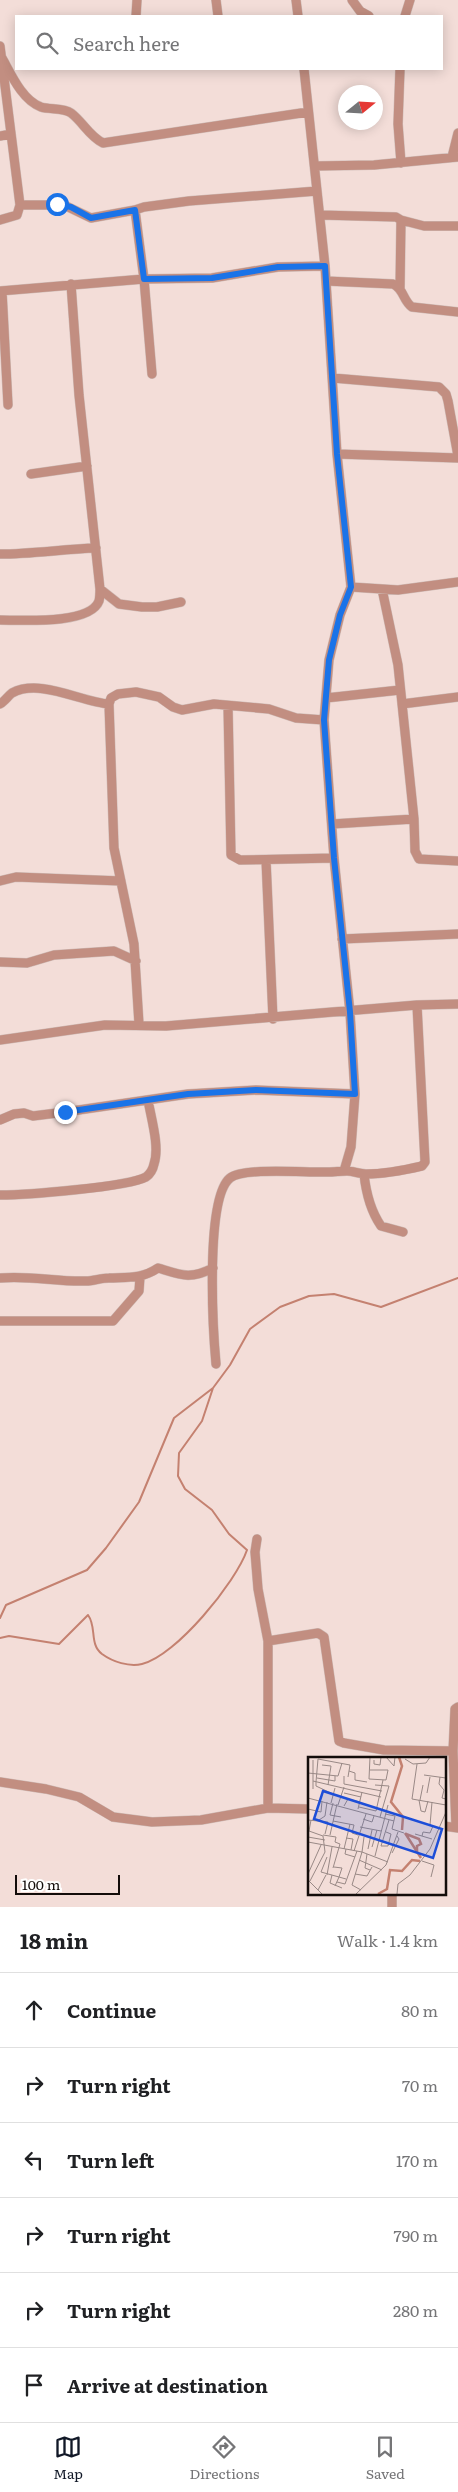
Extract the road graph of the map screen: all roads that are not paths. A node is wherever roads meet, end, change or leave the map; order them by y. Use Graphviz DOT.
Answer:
graph roads {
  1 [pos="137,0"];
  2 [pos="216,0"];
  3 [pos="306,0"];
  4 [pos="352,0"];
  5 [pos="410,0"];
  6 [pos="296,1"];
  7 [pos="136,15"];
  8 [pos="218,15"];
  9 [pos="298,15"];
  10 [pos="367,15"];
  11 [pos="405,15"];
  12 [pos="1,52"];
  13 [pos="304,70"];
  14 [pos="400,70"];
  15 [pos="308,112"];
  16 [pos="458,133"];
  17 [pos="11,134"];
  18 [pos="0,136"];
  19 [pos="455,157"];
  20 [pos="401,163"];
  21 [pos="315,166"];
  22 [pos="317,191"];
  23 [pos="20,205"];
  24 [pos="135,210"];
  25 [pos="320,215"];
  26 [pos="0,220"];
  27 [pos="401,220"];
  28 [pos="458,226"];
  29 [pos="325,266"];
  30 [pos="144,279"];
  31 [pos="326,281"];
  32 [pos="71,284"];
  33 [pos="400,289"];
  34 [pos="1,291"];
  35 [pos="458,312"];
  36 [pos="152,374"];
  37 [pos="333,378"];
  38 [pos="8,405"];
  39 [pos="337,454"];
  40 [pos="458,457"];
  41 [pos="87,466"];
  42 [pos="31,474"];
  43 [pos="96,548"];
  44 [pos="0,554"];
  45 [pos="458,582"];
  46 [pos="351,587"];
  47 [pos="100,589"];
  48 [pos="382,589"];
  49 [pos="181,602"];
  50 [pos="0,620"];
  51 [pos="400,690"];
  52 [pos="458,697"];
  53 [pos="326,698"];
  54 [pos="0,704"];
  55 [pos="109,704"];
  56 [pos="402,704"];
  57 [pos="228,706"];
  58 [pos="324,720"];
  59 [pos="414,819"];
  60 [pos="332,824"];
  61 [pos="334,858"];
  62 [pos="266,860"];
  63 [pos="458,861"];
  64 [pos="0,881"];
  65 [pos="121,881"];
  66 [pos="458,934"];
  67 [pos="342,940"];
  68 [pos="136,961"];
  69 [pos="0,962"];
  70 [pos="458,1004"];
  71 [pos="417,1005"];
  72 [pos="350,1012"];
  73 [pos="273,1018"];
  74 [pos="139,1024"];
  75 [pos="0,1040"];
  76 [pos="355,1094"];
  77 [pos="148,1100"];
  78 [pos="0,1120"];
  79 [pos="344,1171"];
  80 [pos="364,1174"];
  81 [pos="0,1196"];
  82 [pos="403,1232"];
  83 [pos="213,1268"];
  84 [pos="140,1277"];
  85 [pos="0,1278"];
  86 [pos="0,1321"];
  87 [pos="216,1364"];
  88 [pos="257,1539"];
  89 [pos="268,1641"];
  90 [pos="458,1707"];
  91 [pos="453,1751"];
  92 [pos="0,1782"];
  93 [pos="268,1808"];
  94 [pos="308,1809"];
  95 [pos="457,1827"];
  96 [pos="392,1894"];
  97 [pos="392,1907"];
  1 -- 7 [label="street"];
  2 -- 8 [label="street"];
  3 -- 6 [label="street"];
  4 -- 10 [label="street"];
  5 -- 11 [label="street"];
  6 -- 9 [label="street"];
  12 -- 15 [label="street"];
  12 -- 17 [label="street"];
  13 -- 15 [label="street"];
  14 -- 20 [label="street"];
  15 -- 21 [label="street"];
  16 -- 19 [label="street"];
  17 -- 18 [label="street"];
  17 -- 23 [label="street"];
  19 -- 20 [label="street"];
  20 -- 21 [label="street"];
  21 -- 22 [label="street"];
  22 -- 24 [label="street"];
  22 -- 25 [label="street"];
  23 -- 24 [label="street"];
  23 -- 26 [label="street"];
  24 -- 30 [label="street"];
  25 -- 27 [label="street"];
  25 -- 29 [label="street"];
  27 -- 28 [label="street"];
  27 -- 33 [label="street"];
  29 -- 30 [label="street"];
  29 -- 31 [label="street"];
  30 -- 32 [label="street"];
  30 -- 36 [label="street"];
  31 -- 33 [label="street"];
  31 -- 37 [label="street"];
  32 -- 34 [label="street"];
  32 -- 41 [label="street"];
  33 -- 35 [label="street"];
  34 -- 38 [label="street"];
  37 -- 39 [label="street"];
  37 -- 40 [label="street"];
  39 -- 40 [label="street"];
  39 -- 46 [label="street"];
  41 -- 42 [label="street"];
  41 -- 43 [label="street"];
  43 -- 44 [label="street"];
  43 -- 47 [label="street"];
  45 -- 48 [label="street"];
  46 -- 48 [label="street"];
  46 -- 53 [label="street"];
  47 -- 49 [label="street"];
  47 -- 50 [label="street"];
  48 -- 51 [label="street"];
  51 -- 53 [label="street"];
  51 -- 56 [label="street"];
  52 -- 56 [label="street"];
  53 -- 58 [label="street"];
  54 -- 55 [label="street"];
  55 -- 57 [label="street"];
  55 -- 65 [label="street"];
  56 -- 59 [label="street"];
  57 -- 58 [label="street"];
  57 -- 62 [label="street"];
  58 -- 60 [label="street"];
  59 -- 60 [label="street"];
  59 -- 63 [label="street"];
  60 -- 61 [label="street"];
  61 -- 62 [label="street"];
  61 -- 67 [label="street"];
  62 -- 73 [label="street"];
  64 -- 65 [label="street"];
  65 -- 68 [label="street"];
  66 -- 67 [label="street"];
  67 -- 72 [label="street"];
  68 -- 69 [label="street"];
  68 -- 74 [label="street"];
  70 -- 71 [label="street"];
  71 -- 72 [label="street"];
  71 -- 80 [label="street"];
  72 -- 73 [label="street"];
  72 -- 76 [label="street"];
  73 -- 74 [label="street"];
  74 -- 75 [label="street"];
  76 -- 77 [label="street"];
  76 -- 79 [label="street"];
  77 -- 78 [label="street"];
  77 -- 81 [label="street"];
  79 -- 80 [label="street"];
  79 -- 83 [label="street"];
  80 -- 82 [label="street"];
  83 -- 84 [label="street"];
  83 -- 87 [label="street"];
  84 -- 85 [label="street"];
  84 -- 86 [label="street"];
  88 -- 89 [label="street"];
  89 -- 91 [label="street"];
  89 -- 93 [label="street"];
  90 -- 91 [label="street"];
  91 -- 95 [label="street"];
  92 -- 93 [label="street"];
  93 -- 94 [label="street"];
  96 -- 97 [label="street"];
}
